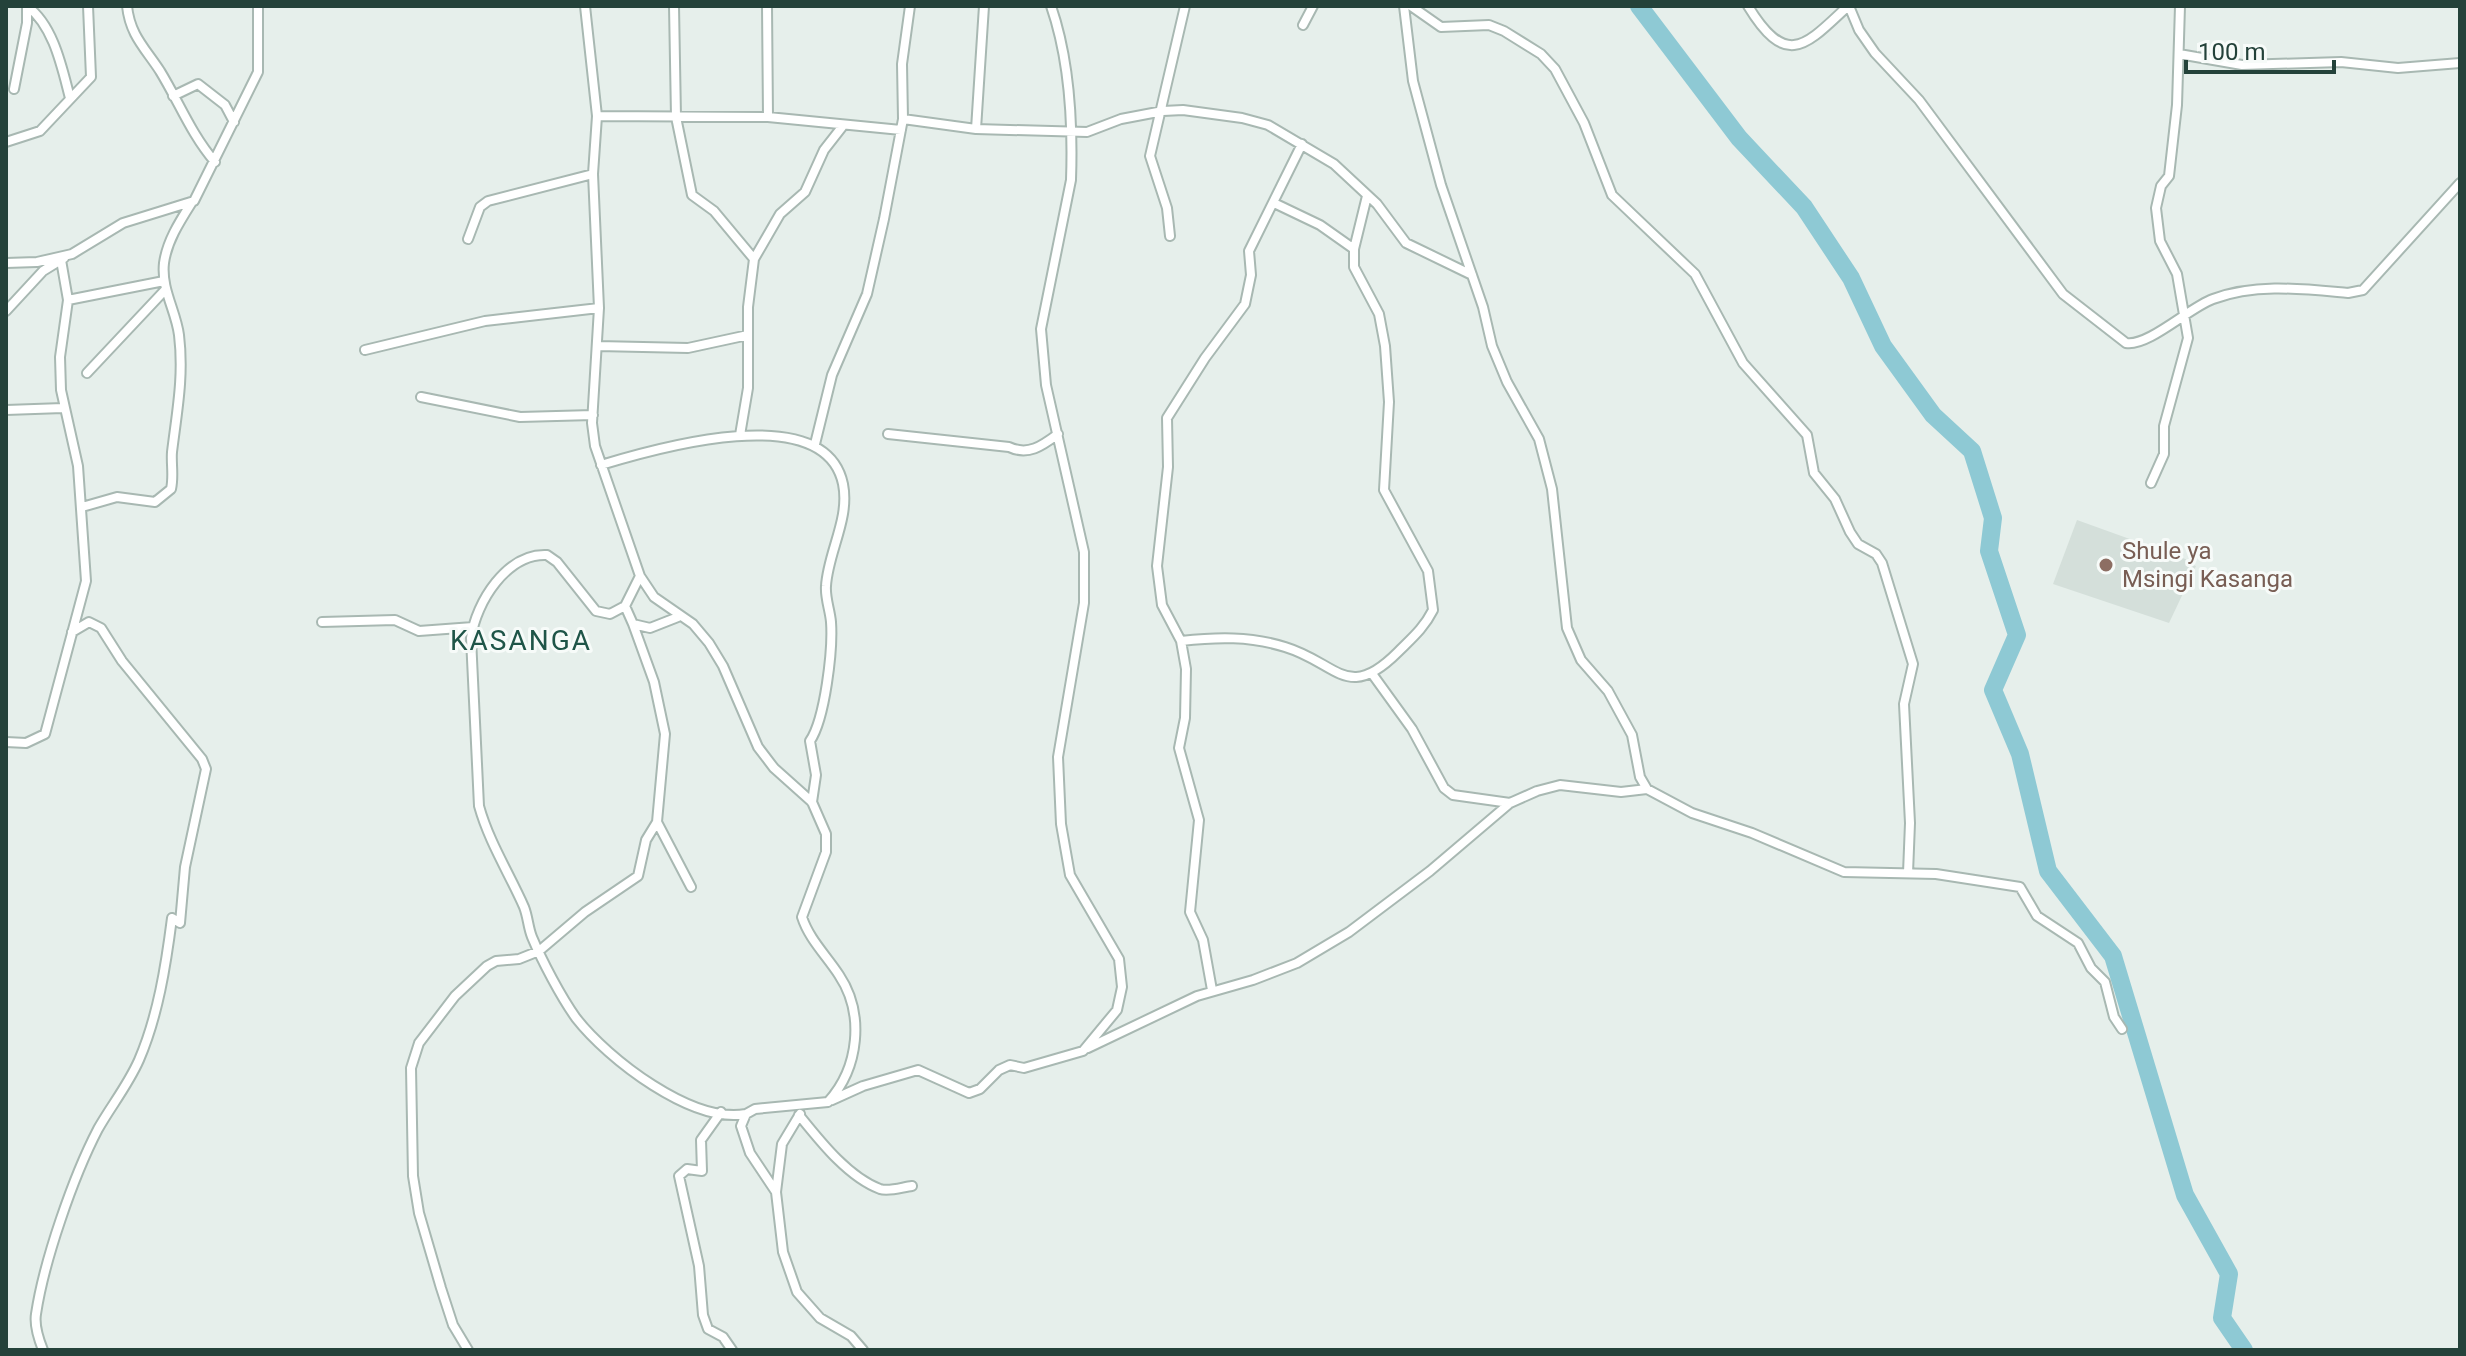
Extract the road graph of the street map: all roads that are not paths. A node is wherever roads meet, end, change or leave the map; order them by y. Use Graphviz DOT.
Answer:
graph roads {
  1 [pos="27,6"];
  2 [pos="88,6"];
  3 [pos="127,6"];
  4 [pos="258,6"];
  5 [pos="585,6"];
  6 [pos="674,6"];
  7 [pos="767,6"];
  8 [pos="910,6"];
  9 [pos="984,6"];
  10 [pos="1051,6"];
  11 [pos="1185,6"];
  12 [pos="1313,6"];
  13 [pos="1404,6"];
  14 [pos="1411,6"];
  15 [pos="1748,6"];
  16 [pos="1848,6"];
  17 [pos="2180,6"];
  18 [pos="1303,25"];
  19 [pos="2179,54"];
  20 [pos="2460,63"];
  21 [pos="14,89"];
  22 [pos="173,96"];
  23 [pos="70,98"];
  24 [pos="1163,111"];
  25 [pos="597,116"];
  26 [pos="676,117"];
  27 [pos="768,117"];
  28 [pos="903,119"];
  29 [pos="234,122"];
  30 [pos="842,127"];
  31 [pos="976,129"];
  32 [pos="1071,129"];
  33 [pos="901,130"];
  34 [pos="6,142"];
  35 [pos="1302,144"];
  36 [pos="215,162"];
  37 [pos="593,174"];
  38 [pos="2460,183"];
  39 [pos="1367,196"];
  40 [pos="192,202"];
  41 [pos="1274,203"];
  42 [pos="1170,236"];
  43 [pos="468,239"];
  44 [pos="1354,249"];
  45 [pos="72,254"];
  46 [pos="754,259"];
  47 [pos="61,260"];
  48 [pos="6,263"];
  49 [pos="1472,275"];
  50 [pos="165,285"];
  51 [pos="68,300"];
  52 [pos="599,308"];
  53 [pos="6,311"];
  54 [pos="2186,311"];
  55 [pos="748,335"];
  56 [pos="598,346"];
  57 [pos="365,350"];
  58 [pos="87,373"];
  59 [pos="421,397"];
  60 [pos="63,408"];
  61 [pos="6,410"];
  62 [pos="593,415"];
  63 [pos="888,434"];
  64 [pos="1058,434"];
  65 [pos="740,435"];
  66 [pos="815,444"];
  67 [pos="601,465"];
  68 [pos="2151,483"];
  69 [pos="82,507"];
  70 [pos="640,576"];
  71 [pos="625,606"];
  72 [pos="678,617"];
  73 [pos="322,622"];
  74 [pos="633,624"];
  75 [pos="473,627"];
  76 [pos="72,632"];
  77 [pos="1181,641"];
  78 [pos="1373,675"];
  79 [pos="6,742"];
  80 [pos="1647,789"];
  81 [pos="812,802"];
  82 [pos="1510,803"];
  83 [pos="657,822"];
  84 [pos="1908,873"];
  85 [pos="691,887"];
  86 [pos="539,951"];
  87 [pos="1212,990"];
  88 [pos="2122,1029"];
  89 [pos="1083,1051"];
  90 [pos="828,1102"];
  91 [pos="803,1105"];
  92 [pos="721,1112"];
  93 [pos="746,1114"];
  94 [pos="799,1115"];
  95 [pos="912,1186"];
  96 [pos="776,1192"];
  97 [pos="43,1350"];
  98 [pos="468,1350"];
  99 [pos="732,1350"];
  100 [pos="863,1350"];
  1 -- 21 [label="street"];
  1 -- 23 [label="street"];
  2 -- 23 [label="street"];
  3 -- 22 [label="street"];
  4 -- 29 [label="street"];
  5 -- 25 [label="street"];
  6 -- 26 [label="street"];
  7 -- 27 [label="street"];
  8 -- 28 [label="street"];
  9 -- 31 [label="street"];
  10 -- 32 [label="street"];
  11 -- 24 [label="street"];
  12 -- 18 [label="street"];
  13 -- 49 [label="street"];
  14 -- 84 [label="street"];
  15 -- 16 [label="street"];
  16 -- 54 [label="street"];
  17 -- 19 [label="street"];
  19 -- 20 [label="street"];
  19 -- 54 [label="street"];
  22 -- 29 [label="street"];
  22 -- 36 [label="street"];
  23 -- 34 [label="street"];
  24 -- 32 [label="street"];
  24 -- 35 [label="street"];
  24 -- 42 [label="street"];
  25 -- 26 [label="street"];
  25 -- 37 [label="street"];
  26 -- 27 [label="street"];
  26 -- 46 [label="street"];
  27 -- 30 [label="street"];
  28 -- 31 [label="street"];
  28 -- 33 [label="street"];
  29 -- 36 [label="street"];
  30 -- 33 [label="street"];
  30 -- 46 [label="street"];
  31 -- 32 [label="street"];
  32 -- 64 [label="street"];
  33 -- 66 [label="street"];
  35 -- 39 [label="street"];
  35 -- 41 [label="street"];
  36 -- 40 [label="street"];
  37 -- 43 [label="street"];
  37 -- 52 [label="street"];
  38 -- 54 [label="street"];
  39 -- 44 [label="street"];
  39 -- 49 [label="street"];
  40 -- 45 [label="street"];
  40 -- 50 [label="street"];
  41 -- 44 [label="street"];
  41 -- 77 [label="street"];
  44 -- 78 [label="street"];
  45 -- 47 [label="street"];
  45 -- 48 [label="street"];
  46 -- 55 [label="street"];
  47 -- 51 [label="street"];
  47 -- 53 [label="street"];
  49 -- 80 [label="street"];
  50 -- 51 [label="street"];
  50 -- 58 [label="street"];
  50 -- 69 [label="street"];
  51 -- 60 [label="street"];
  52 -- 56 [label="street"];
  52 -- 57 [label="street"];
  54 -- 68 [label="street"];
  55 -- 56 [label="street"];
  55 -- 65 [label="street"];
  56 -- 62 [label="street"];
  59 -- 62 [label="street"];
  60 -- 61 [label="street"];
  60 -- 69 [label="street"];
  62 -- 67 [label="street"];
  63 -- 64 [label="street"];
  64 -- 89 [label="street"];
  65 -- 66 [label="street"];
  65 -- 67 [label="street"];
  66 -- 81 [label="street"];
  67 -- 70 [label="street"];
  69 -- 76 [label="street"];
  70 -- 71 [label="street"];
  70 -- 72 [label="street"];
  71 -- 74 [label="street"];
  71 -- 75 [label="street"];
  72 -- 74 [label="street"];
  72 -- 81 [label="street"];
  73 -- 75 [label="street"];
  74 -- 83 [label="street"];
  75 -- 86 [label="street"];
  76 -- 79 [label="street"];
  76 -- 97 [label="street"];
  77 -- 78 [label="street"];
  77 -- 87 [label="street"];
  78 -- 82 [label="street"];
  80 -- 82 [label="street"];
  80 -- 84 [label="street"];
  81 -- 90 [label="street"];
  82 -- 87 [label="street"];
  83 -- 85 [label="street"];
  83 -- 86 [label="street"];
  84 -- 88 [label="street"];
  86 -- 92 [label="street"];
  86 -- 98 [label="street"];
  87 -- 89 [label="street"];
  89 -- 90 [label="street"];
  90 -- 91 [label="street"];
  91 -- 93 [label="street"];
  91 -- 94 [label="street"];
  92 -- 93 [label="street"];
  92 -- 99 [label="street"];
  93 -- 96 [label="street"];
  94 -- 95 [label="street"];
  94 -- 96 [label="street"];
  96 -- 100 [label="street"];
}
